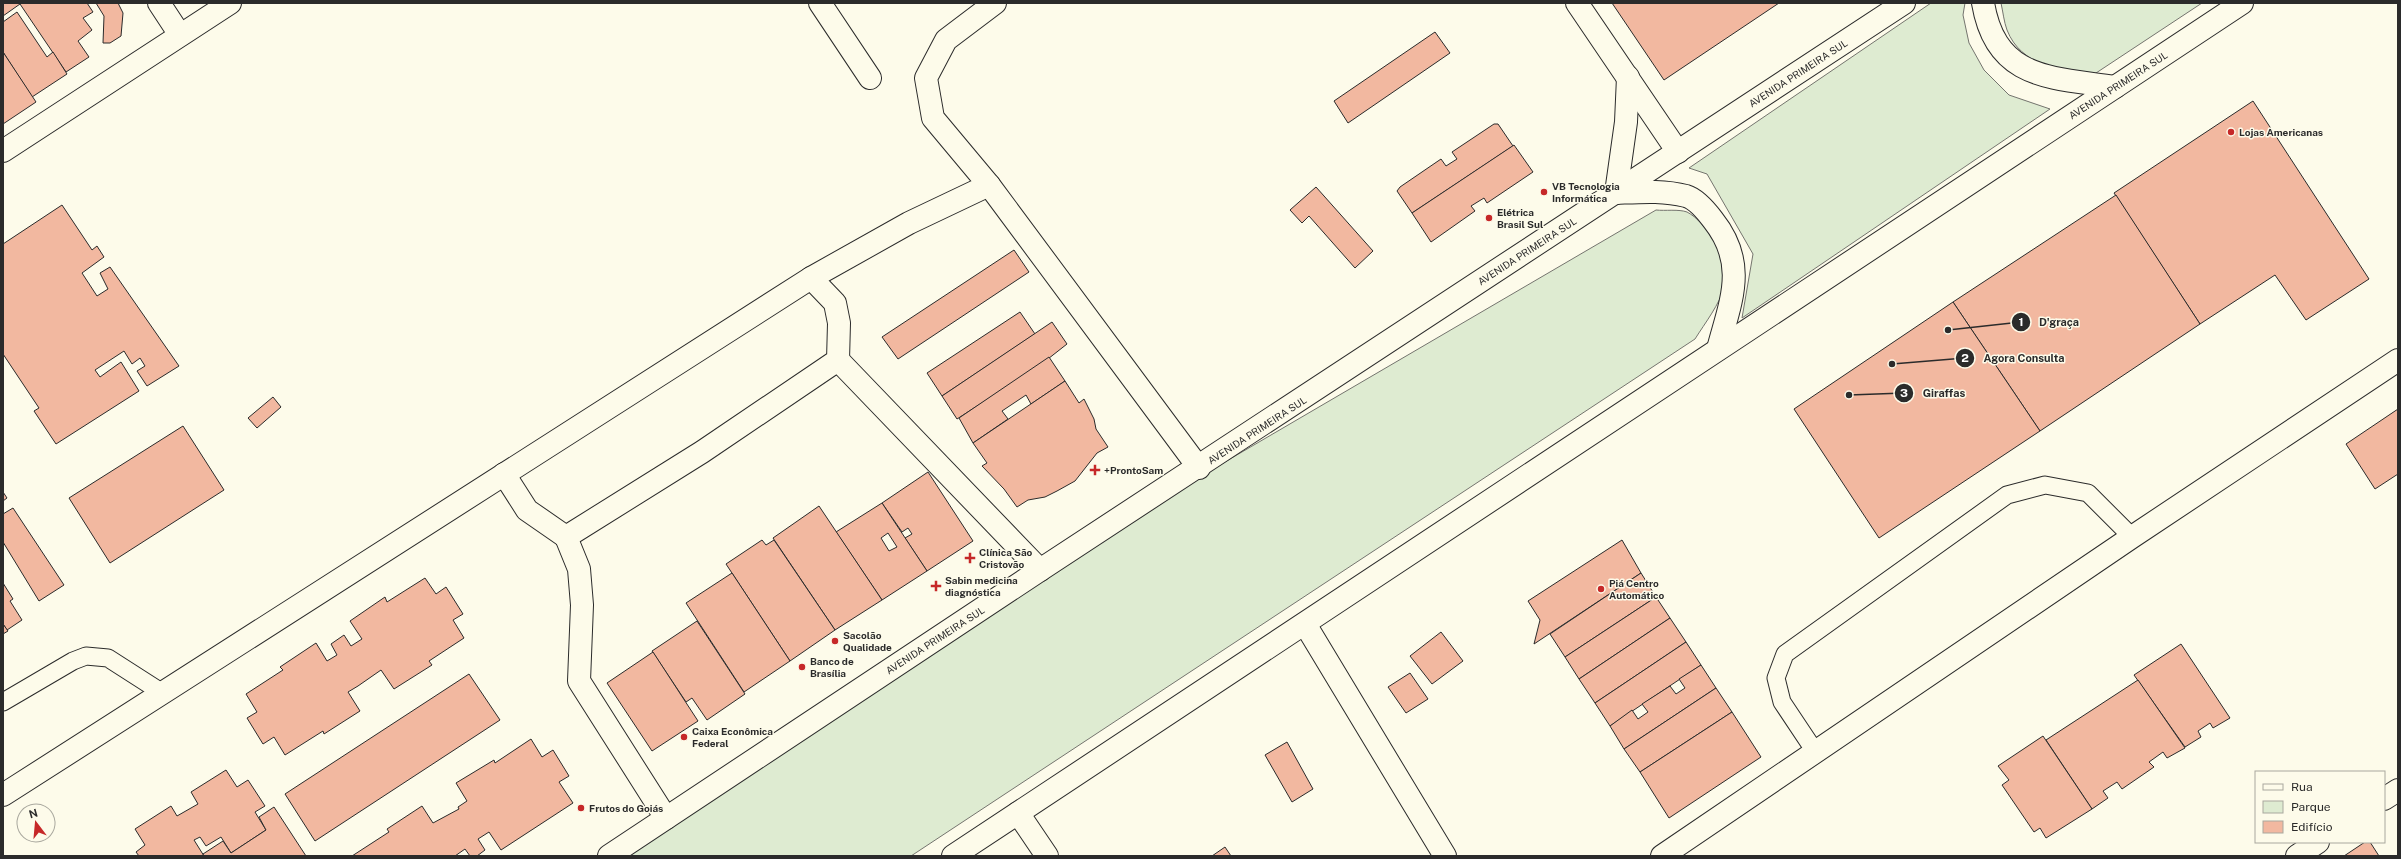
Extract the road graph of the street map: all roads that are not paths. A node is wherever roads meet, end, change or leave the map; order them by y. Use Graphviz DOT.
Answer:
graph roads {
  1 [pos="159,3"];
  2 [pos="230,3"];
  3 [pos="820,3"];
  4 [pos="995,3"];
  5 [pos="1577,3"];
  6 [pos="1904,3"];
  7 [pos="1983,3"];
  8 [pos="2242,3"];
  9 [pos="180,35"];
  10 [pos="1628,77"];
  11 [pos="870,78"];
  12 [pos="2115,87"];
  13 [pos="3,150"];
  14 [pos="1678,152"];
  15 [pos="988,185"];
  16 [pos="1616,193"];
  17 [pos="810,278"];
  18 [pos="1718,349"];
  19 [pos="838,360"];
  20 [pos="2398,360"];
  21 [pos="1198,468"];
  22 [pos="504,474"];
  23 [pos="566,536"];
  24 [pos="2132,537"];
  25 [pos="1040,570"];
  26 [pos="1305,624"];
  27 [pos="161,692"];
  28 [pos="3,702"];
  29 [pos="1816,753"];
  30 [pos="2398,790"];
  31 [pos="3,795"];
  32 [pos="2385,799"];
  33 [pos="1018,813"];
  34 [pos="666,818"];
  35 [pos="2316,843"];
  36 [pos="609,856"];
  37 [pos="953,856"];
  38 [pos="1047,856"];
  39 [pos="1445,856"];
  40 [pos="1662,856"];
  41 [pos="2297,856"];
  1 -- 9 [label="street"];
  2 -- 9 [label="street"];
  3 -- 11 [label="street"];
  4 -- 15 [label="street"];
  5 -- 10 [label="street"];
  6 -- 14 [label="street, AVENIDA PRIMEIRA SUL"];
  7 -- 12 [label="street"];
  8 -- 12 [label="street, AVENIDA PRIMEIRA SUL"];
  9 -- 13 [label="street"];
  10 -- 14 [label="street"];
  10 -- 16 [label="street"];
  12 -- 18 [label="street, AVENIDA PRIMEIRA SUL"];
  14 -- 16 [label="street, AVENIDA PRIMEIRA SUL"];
  15 -- 17 [label="street"];
  15 -- 21 [label="street"];
  16 -- 18 [label="street"];
  16 -- 21 [label="street, AVENIDA PRIMEIRA SUL"];
  17 -- 19 [label="street"];
  17 -- 22 [label="street"];
  18 -- 26 [label="street, AVENIDA PRIMEIRA SUL"];
  19 -- 23 [label="street"];
  19 -- 25 [label="street"];
  20 -- 24 [label="street"];
  21 -- 25 [label="street, AVENIDA PRIMEIRA SUL"];
  22 -- 23 [label="street"];
  22 -- 27 [label="street"];
  23 -- 34 [label="street"];
  24 -- 29 [label="street"];
  24 -- 29 [label="lane"];
  25 -- 34 [label="street, AVENIDA PRIMEIRA SUL"];
  26 -- 33 [label="street, AVENIDA PRIMEIRA SUL"];
  26 -- 39 [label="street"];
  27 -- 28 [label="lane"];
  27 -- 31 [label="street"];
  29 -- 40 [label="street"];
  30 -- 32 [label="street"];
  33 -- 37 [label="street, AVENIDA PRIMEIRA SUL"];
  33 -- 38 [label="street"];
  34 -- 36 [label="street, AVENIDA PRIMEIRA SUL"];
  35 -- 41 [label="street"];
}
